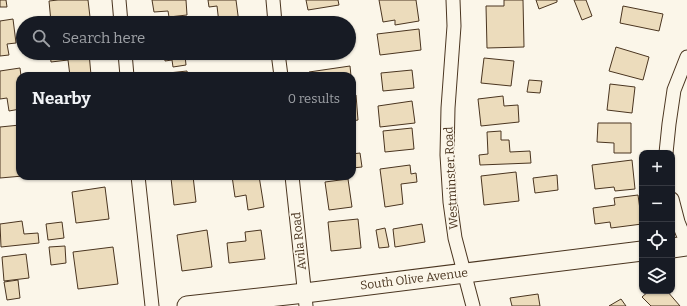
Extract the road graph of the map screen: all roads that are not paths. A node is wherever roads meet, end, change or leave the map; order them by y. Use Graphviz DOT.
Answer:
graph roads {
  1 [pos="119,0"];
  2 [pos="273,0"];
  3 [pos="453,0"];
  4 [pos="121,16"];
  5 [pos="274,16"];
  6 [pos="687,57"];
  7 [pos="126,60"];
  8 [pos="279,60"];
  9 [pos="127,72"];
  10 [pos="280,72"];
  11 [pos="666,150"];
  12 [pos="138,180"];
  13 [pos="292,180"];
  14 [pos="675,211"];
  15 [pos="687,245"];
  16 [pos="675,247"];
  17 [pos="639,251"];
  18 [pos="464,273"];
  19 [pos="305,299"];
  20 [pos="152,306"];
  21 [pos="187,306"];
  22 [pos="473,306"];
  1 -- 4 [label="street"];
  2 -- 5 [label="street"];
  3 -- 18 [label="street, Westminster Road"];
  6 -- 11 [label="street"];
  7 -- 9 [label="street"];
  8 -- 10 [label="street"];
  12 -- 20 [label="street"];
  13 -- 19 [label="street, Avila Road"];
  14 -- 15 [label="street"];
  15 -- 16 [label="street"];
  17 -- 18 [label="street, South Olive Avenue"];
  18 -- 19 [label="street, South Olive Avenue"];
  18 -- 22 [label="street, Westminster Road"];
  19 -- 21 [label="street, South Olive Avenue"];
}
